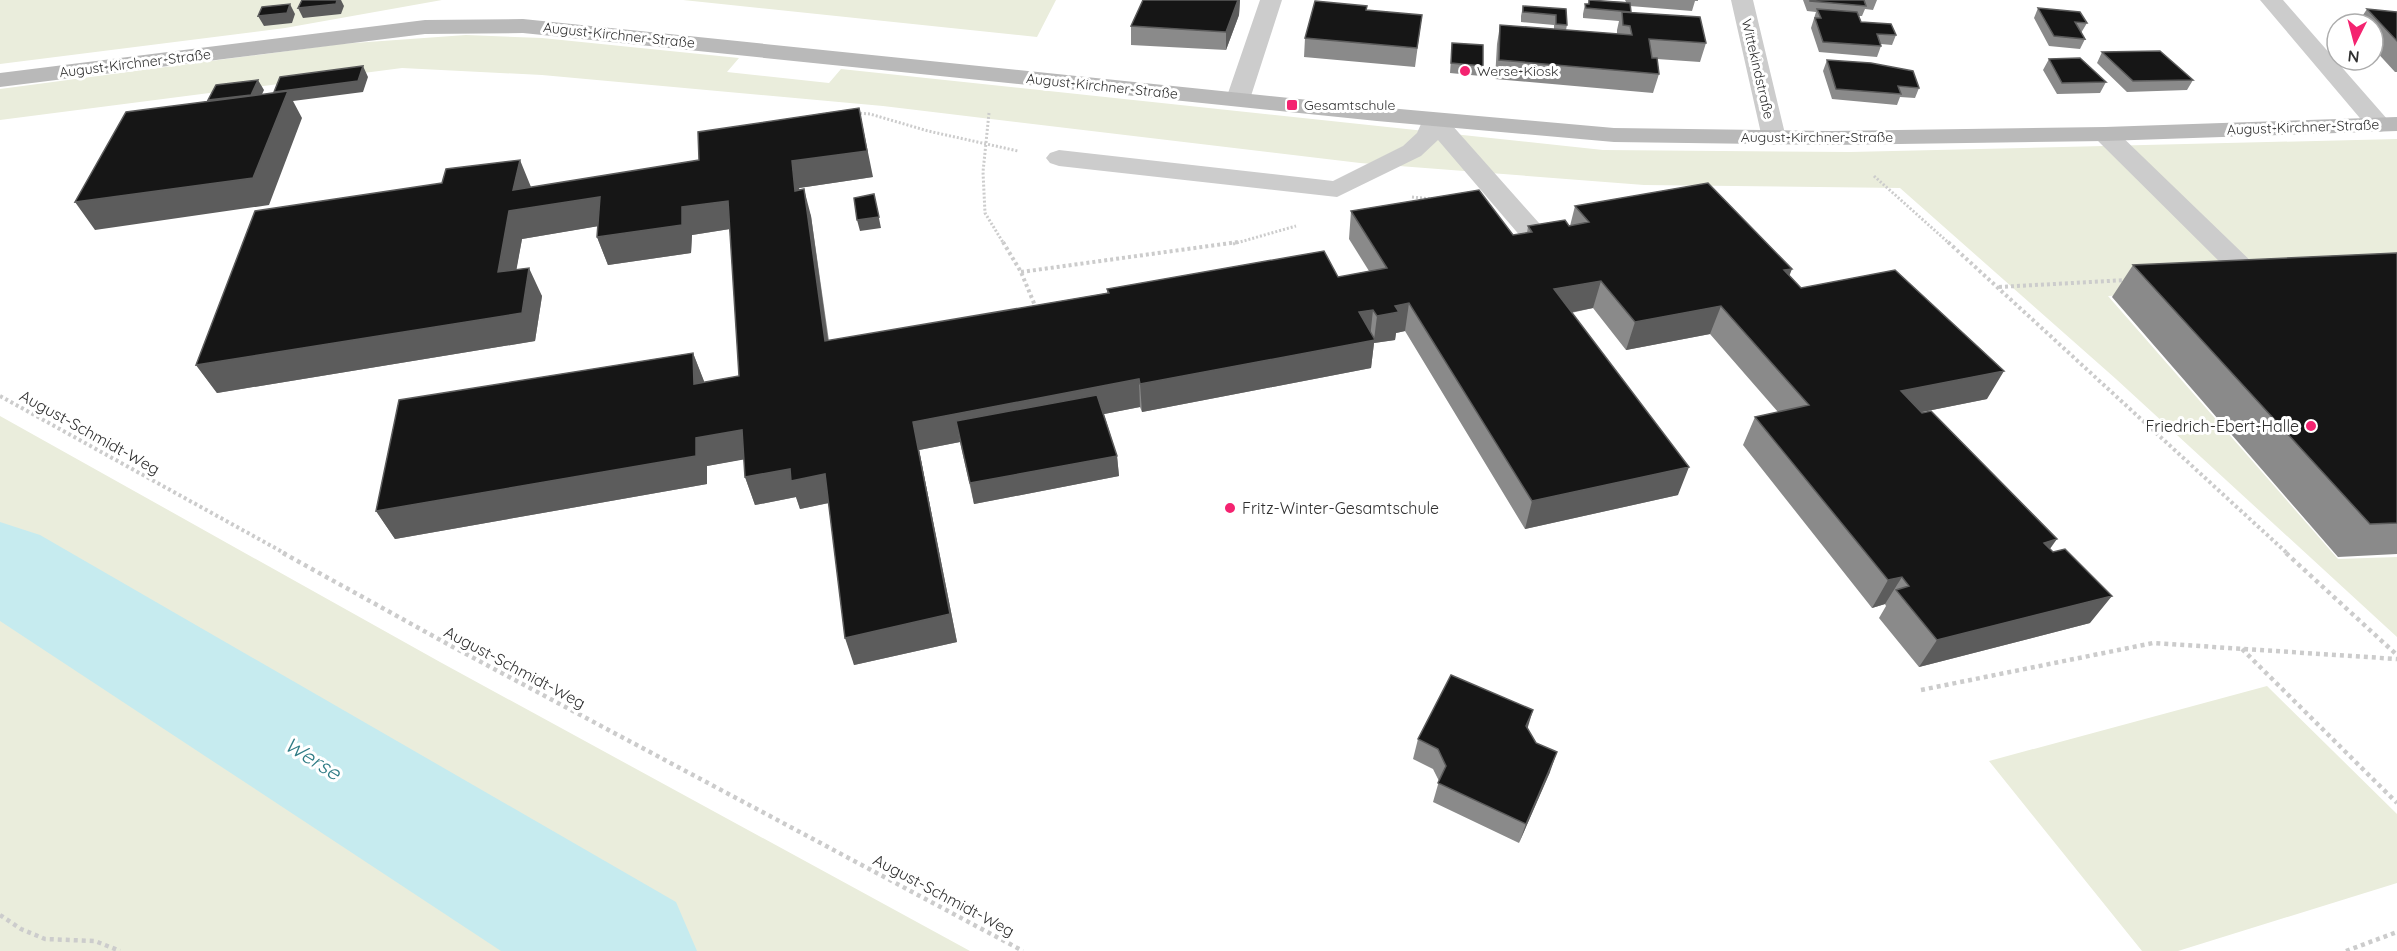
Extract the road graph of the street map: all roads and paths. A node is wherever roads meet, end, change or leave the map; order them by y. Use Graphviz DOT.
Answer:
graph roads {
  1 [pos="1271,0"];
  2 [pos="1742,0"];
  3 [pos="2271,0"];
  4 [pos="1008,76"];
  5 [pos="0,80"];
  6 [pos="1238,99"];
  7 [pos="842,112"];
  8 [pos="851,113"];
  9 [pos="813,116"];
  10 [pos="1434,120"];
  11 [pos="2388,124"];
  12 [pos="2104,134"];
  13 [pos="1774,138"];
  14 [pos="1831,138"];
  15 [pos="984,144"];
  16 [pos="1059,158"];
  17 [pos="1337,189"];
  18 [pos="1406,196"];
  19 [pos="1441,200"];
  20 [pos="1537,238"];
  21 [pos="1021,272"];
  22 [pos="2248,274"];
  23 [pos="2130,280"];
  24 [pos="1999,287"];
  25 [pos="1040,317"];
  26 [pos="0,396"];
  27 [pos="2242,649"];
  28 [pos="2397,657"];
  29 [pos="1921,690"];
  30 [pos="2397,803"];
  31 [pos="0,915"];
  32 [pos="2397,932"];
  33 [pos="120,951"];
  34 [pos="1023,951"];
  35 [pos="2346,951"];
  1 -- 6 [label="street"];
  2 -- 13 [label="street, Wittekindstraße"];
  3 -- 11 [label="street"];
  4 -- 5 [label="street, August-Kirchner-Straße"];
  4 -- 6 [label="street, August-Kirchner-Straße"];
  4 -- 15 [label="path"];
  6 -- 10 [label="street, August-Kirchner-Straße"];
  7 -- 9 [label="path"];
  8 -- 15 [label="path"];
  10 -- 13 [label="street, August-Kirchner-Straße"];
  10 -- 17 [label="street"];
  10 -- 20 [label="street"];
  11 -- 12 [label="street, August-Kirchner-Straße"];
  12 -- 14 [label="street, August-Kirchner-Straße"];
  12 -- 22 [label="street"];
  13 -- 14 [label="street, August-Kirchner-Straße"];
  14 -- 24 [label="path"];
  15 -- 16 [label="path"];
  15 -- 21 [label="path"];
  16 -- 17 [label="street"];
  17 -- 21 [label="path"];
  18 -- 19 [label="path"];
  21 -- 25 [label="path"];
  23 -- 24 [label="path"];
  24 -- 28 [label="path"];
  26 -- 34 [label="path, August-Schmidt-Weg"];
  27 -- 28 [label="path"];
  27 -- 29 [label="path"];
  27 -- 30 [label="path"];
  31 -- 33 [label="path"];
  32 -- 35 [label="path"];
}
